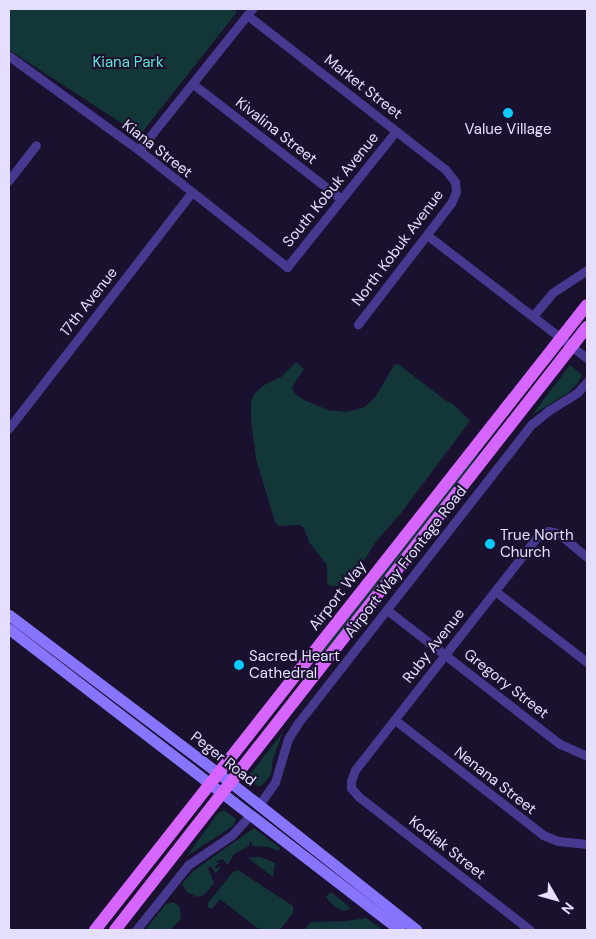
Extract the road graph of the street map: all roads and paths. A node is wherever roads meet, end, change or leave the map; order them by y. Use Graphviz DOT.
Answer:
graph roads {
  1 [pos="249,12"];
  2 [pos="9,56"];
  3 [pos="193,84"];
  4 [pos="396,131"];
  5 [pos="36,145"];
  6 [pos="139,150"];
  7 [pos="9,180"];
  8 [pos="456,187"];
  9 [pos="191,193"];
  10 [pos="341,199"];
  11 [pos="427,236"];
  12 [pos="287,267"];
  13 [pos="587,270"];
  14 [pos="587,305"];
  15 [pos="533,316"];
  16 [pos="358,324"];
  17 [pos="587,327"];
  18 [pos="562,338"];
  19 [pos="572,346"];
  20 [pos="587,358"];
  21 [pos="587,382"];
  22 [pos="12,417"];
  23 [pos="9,428"];
  24 [pos="587,557"];
  25 [pos="496,591"];
  26 [pos="387,610"];
  27 [pos="10,622"];
  28 [pos="445,655"];
  29 [pos="587,662"];
  30 [pos="395,720"];
  31 [pos="587,756"];
  32 [pos="214,778"];
  33 [pos="230,782"];
  34 [pos="350,785"];
  35 [pos="221,794"];
  36 [pos="259,805"];
  37 [pos="250,816"];
  38 [pos="587,844"];
  39 [pos="95,930"];
  40 [pos="115,930"];
  41 [pos="136,930"];
  42 [pos="400,930"];
  43 [pos="417,930"];
  44 [pos="530,930"];
  1 -- 3 [label="street"];
  1 -- 4 [label="street, Market Street"];
  2 -- 6 [label="street, Kiana Street"];
  3 -- 6 [label="street"];
  3 -- 10 [label="street, Kivalina Street"];
  4 -- 8 [label="street, Market Street"];
  4 -- 10 [label="street, South Kobuk Avenue"];
  5 -- 7 [label="street"];
  6 -- 9 [label="street, Kiana Street"];
  8 -- 11 [label="street, North Kobuk Avenue"];
  9 -- 12 [label="street, Kiana Street"];
  9 -- 22 [label="street, 17th Avenue"];
  10 -- 12 [label="street, South Kobuk Avenue"];
  11 -- 15 [label="street"];
  11 -- 16 [label="street, North Kobuk Avenue"];
  13 -- 15 [label="street"];
  14 -- 18 [label="main road, Airport Way"];
  15 -- 18 [label="street"];
  17 -- 19 [label="main road, Airport Way"];
  18 -- 19 [label="street"];
  18 -- 32 [label="main road, Airport Way"];
  19 -- 20 [label="street"];
  19 -- 33 [label="main road, Airport Way"];
  21 -- 26 [label="street, Airport Way Frontage Road"];
  22 -- 23 [label="street, 17th Avenue"];
  24 -- 25 [label="street, Ruby Avenue"];
  25 -- 28 [label="street, Ruby Avenue"];
  25 -- 29 [label="street"];
  26 -- 28 [label="street, Gregory Street"];
  26 -- 36 [label="street, Airport Way Frontage Road"];
  27 -- 32 [label="main road, Peger Road"];
  28 -- 30 [label="street, Ruby Avenue"];
  28 -- 31 [label="street, Gregory Street"];
  30 -- 34 [label="street, Ruby Avenue"];
  30 -- 38 [label="street, Nenana Street"];
  32 -- 33 [label="main road, Peger Road"];
  32 -- 35 [label="main road, Peger Road"];
  32 -- 39 [label="main road, Airport Way"];
  33 -- 35 [label="main road, Airport Way"];
  33 -- 36 [label="main road, Peger Road"];
  34 -- 44 [label="street, Kodiak Street"];
  35 -- 37 [label="main road, Peger Road"];
  35 -- 40 [label="main road, Airport Way"];
  36 -- 43 [label="main road, Peger Road"];
  37 -- 41 [label="street"];
  37 -- 42 [label="main road, Peger Road"];
}
